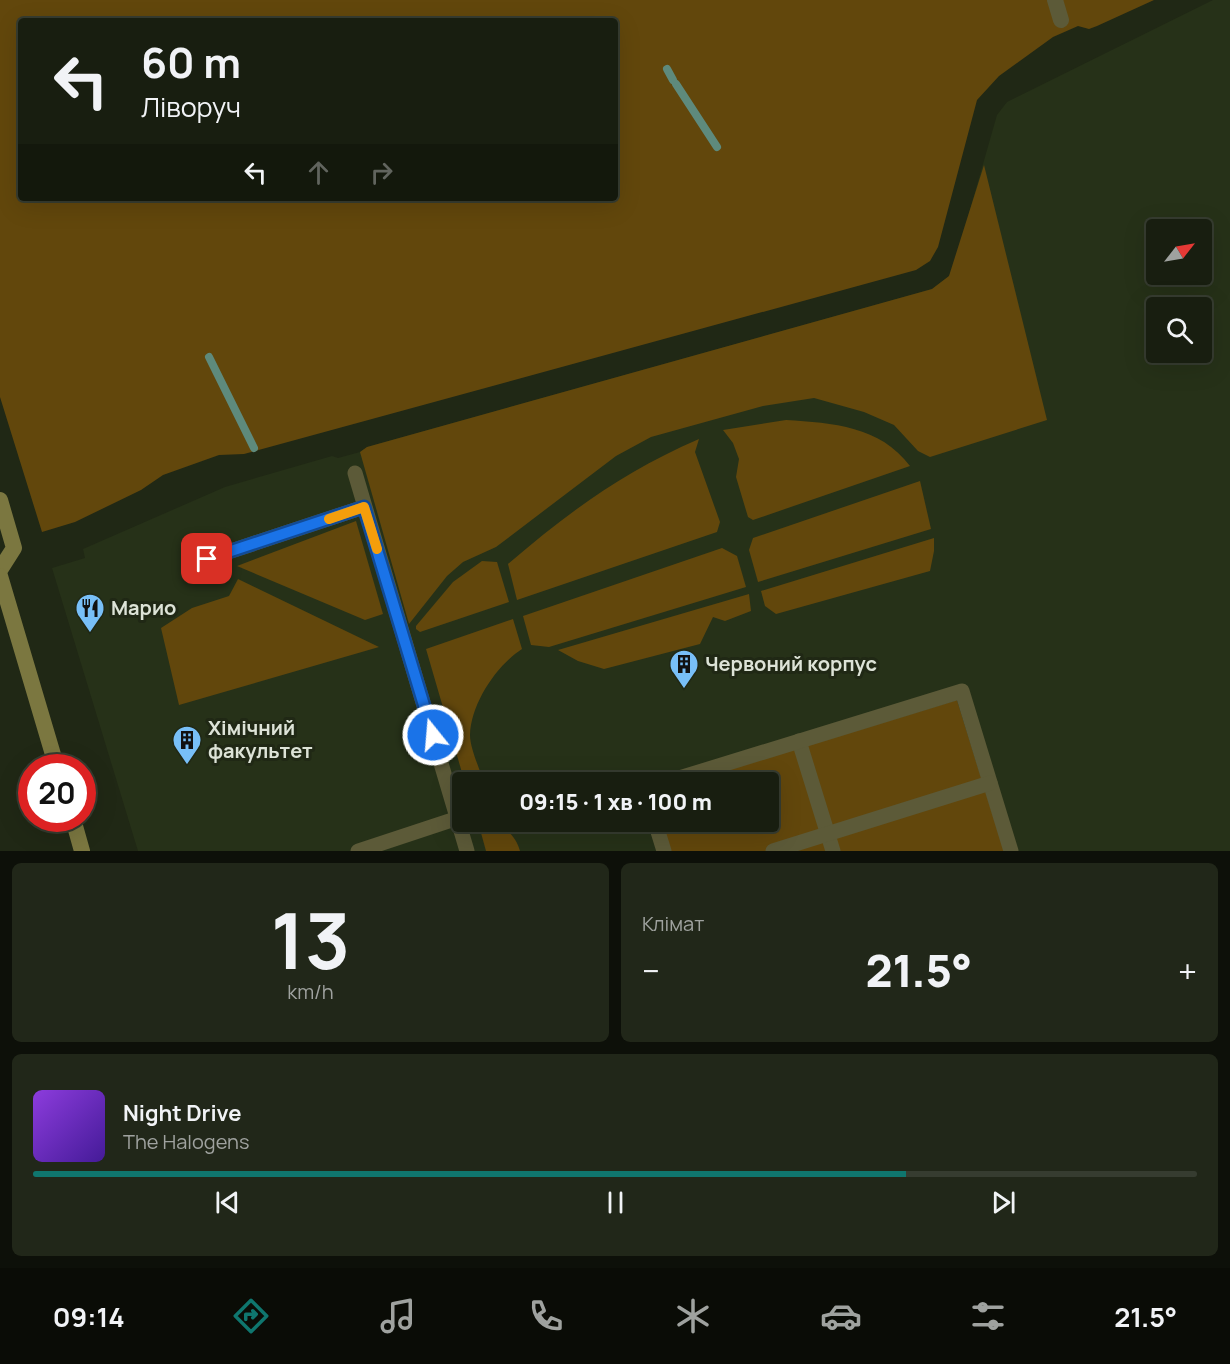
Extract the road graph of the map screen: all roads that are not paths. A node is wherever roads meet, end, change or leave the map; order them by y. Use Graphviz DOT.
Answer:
graph roads {
  1 [pos="1055,0"];
  2 [pos="1061,20"];
  3 [pos="355,473"];
  4 [pos="0,500"];
  5 [pos="364,507"];
  6 [pos="207,559"];
  7 [pos="0,570"];
  8 [pos="0,576"];
  9 [pos="799,741"];
  10 [pos="53,754"];
  11 [pos="699,772"];
  12 [pos="990,783"];
  13 [pos="452,798"];
  14 [pos="452,820"];
  15 [pos="77,832"];
  16 [pos="462,832"];
  17 [pos="658,832"];
  18 [pos="828,834"];
  19 [pos="82,851"];
  20 [pos="358,851"];
  21 [pos="467,851"];
  22 [pos="664,851"];
  23 [pos="773,851"];
  24 [pos="833,851"];
  25 [pos="1011,851"];
  1 -- 2 [label="street"];
  3 -- 5 [label="lane"];
  4 -- 7 [label="main road"];
  5 -- 6 [label="lane"];
  5 -- 13 [label="lane"];
  8 -- 10 [label="main road"];
  9 -- 11 [label="lane"];
  9 -- 12 [label="lane"];
  9 -- 18 [label="lane"];
  12 -- 18 [label="lane"];
  12 -- 25 [label="lane"];
  14 -- 20 [label="lane"];
  15 -- 19 [label="main road"];
  16 -- 21 [label="lane"];
  17 -- 22 [label="lane"];
  18 -- 23 [label="lane"];
  18 -- 24 [label="lane"];
}
